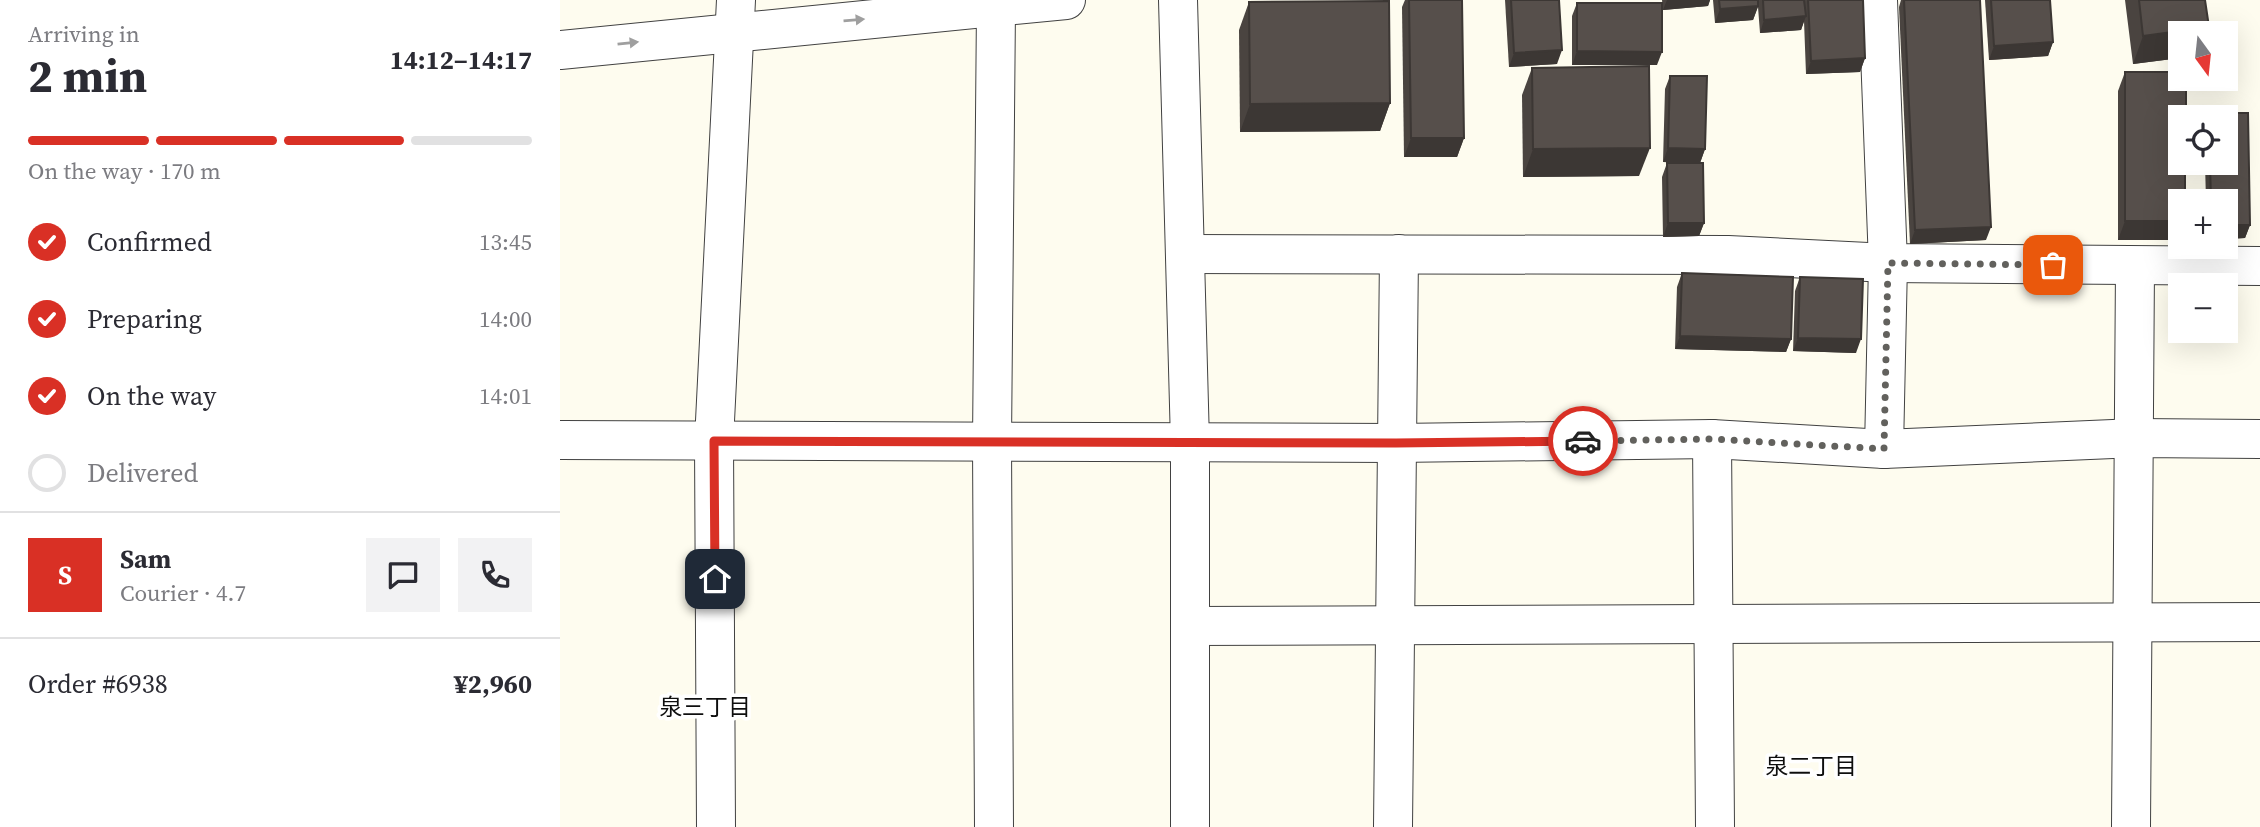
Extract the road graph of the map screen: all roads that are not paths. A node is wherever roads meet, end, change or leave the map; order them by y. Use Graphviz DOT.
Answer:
graph roads {
  1 [pos="1066,0"];
  2 [pos="1178,0"];
  3 [pos="1878,0"];
  4 [pos="996,7"];
  5 [pos="736,16"];
  6 [pos="560,50"];
  7 [pos="1186,254"];
  8 [pos="1399,254"];
  9 [pos="1888,263"];
  10 [pos="2260,266"];
  11 [pos="2135,267"];
  12 [pos="2136,438"];
  13 [pos="1712,439"];
  14 [pos="2260,439"];
  15 [pos="560,440"];
  16 [pos="714,441"];
  17 [pos="992,442"];
  18 [pos="1190,442"];
  19 [pos="1396,443"];
  20 [pos="1884,449"];
  21 [pos="2260,622"];
  22 [pos="2134,624"];
  23 [pos="1394,625"];
  24 [pos="1712,625"];
  25 [pos="1190,626"];
  26 [pos="716,827"];
  27 [pos="994,827"];
  28 [pos="1190,827"];
  29 [pos="1392,827"];
  30 [pos="1715,827"];
  31 [pos="2132,827"];
  1 -- 4 [label="street"];
  2 -- 7 [label="street"];
  3 -- 9 [label="street"];
  5 -- 4 [label="street, one-way"];
  4 -- 17 [label="street"];
  6 -- 5 [label="street, one-way"];
  5 -- 16 [label="street"];
  7 -- 8 [label="street"];
  7 -- 18 [label="street"];
  8 -- 9 [label="street"];
  8 -- 19 [label="street"];
  9 -- 11 [label="street"];
  9 -- 20 [label="street"];
  10 -- 11 [label="street"];
  11 -- 12 [label="street"];
  12 -- 14 [label="street"];
  12 -- 20 [label="street"];
  12 -- 22 [label="street"];
  13 -- 19 [label="street"];
  13 -- 20 [label="street"];
  13 -- 24 [label="street"];
  15 -- 16 [label="street"];
  16 -- 17 [label="street"];
  16 -- 26 [label="street"];
  17 -- 18 [label="street"];
  17 -- 27 [label="street"];
  18 -- 19 [label="street"];
  18 -- 25 [label="street"];
  19 -- 23 [label="street"];
  21 -- 22 [label="street"];
  22 -- 24 [label="street"];
  22 -- 31 [label="street"];
  23 -- 24 [label="street"];
  23 -- 25 [label="street"];
  23 -- 29 [label="street"];
  24 -- 30 [label="street"];
  25 -- 28 [label="street"];
}
